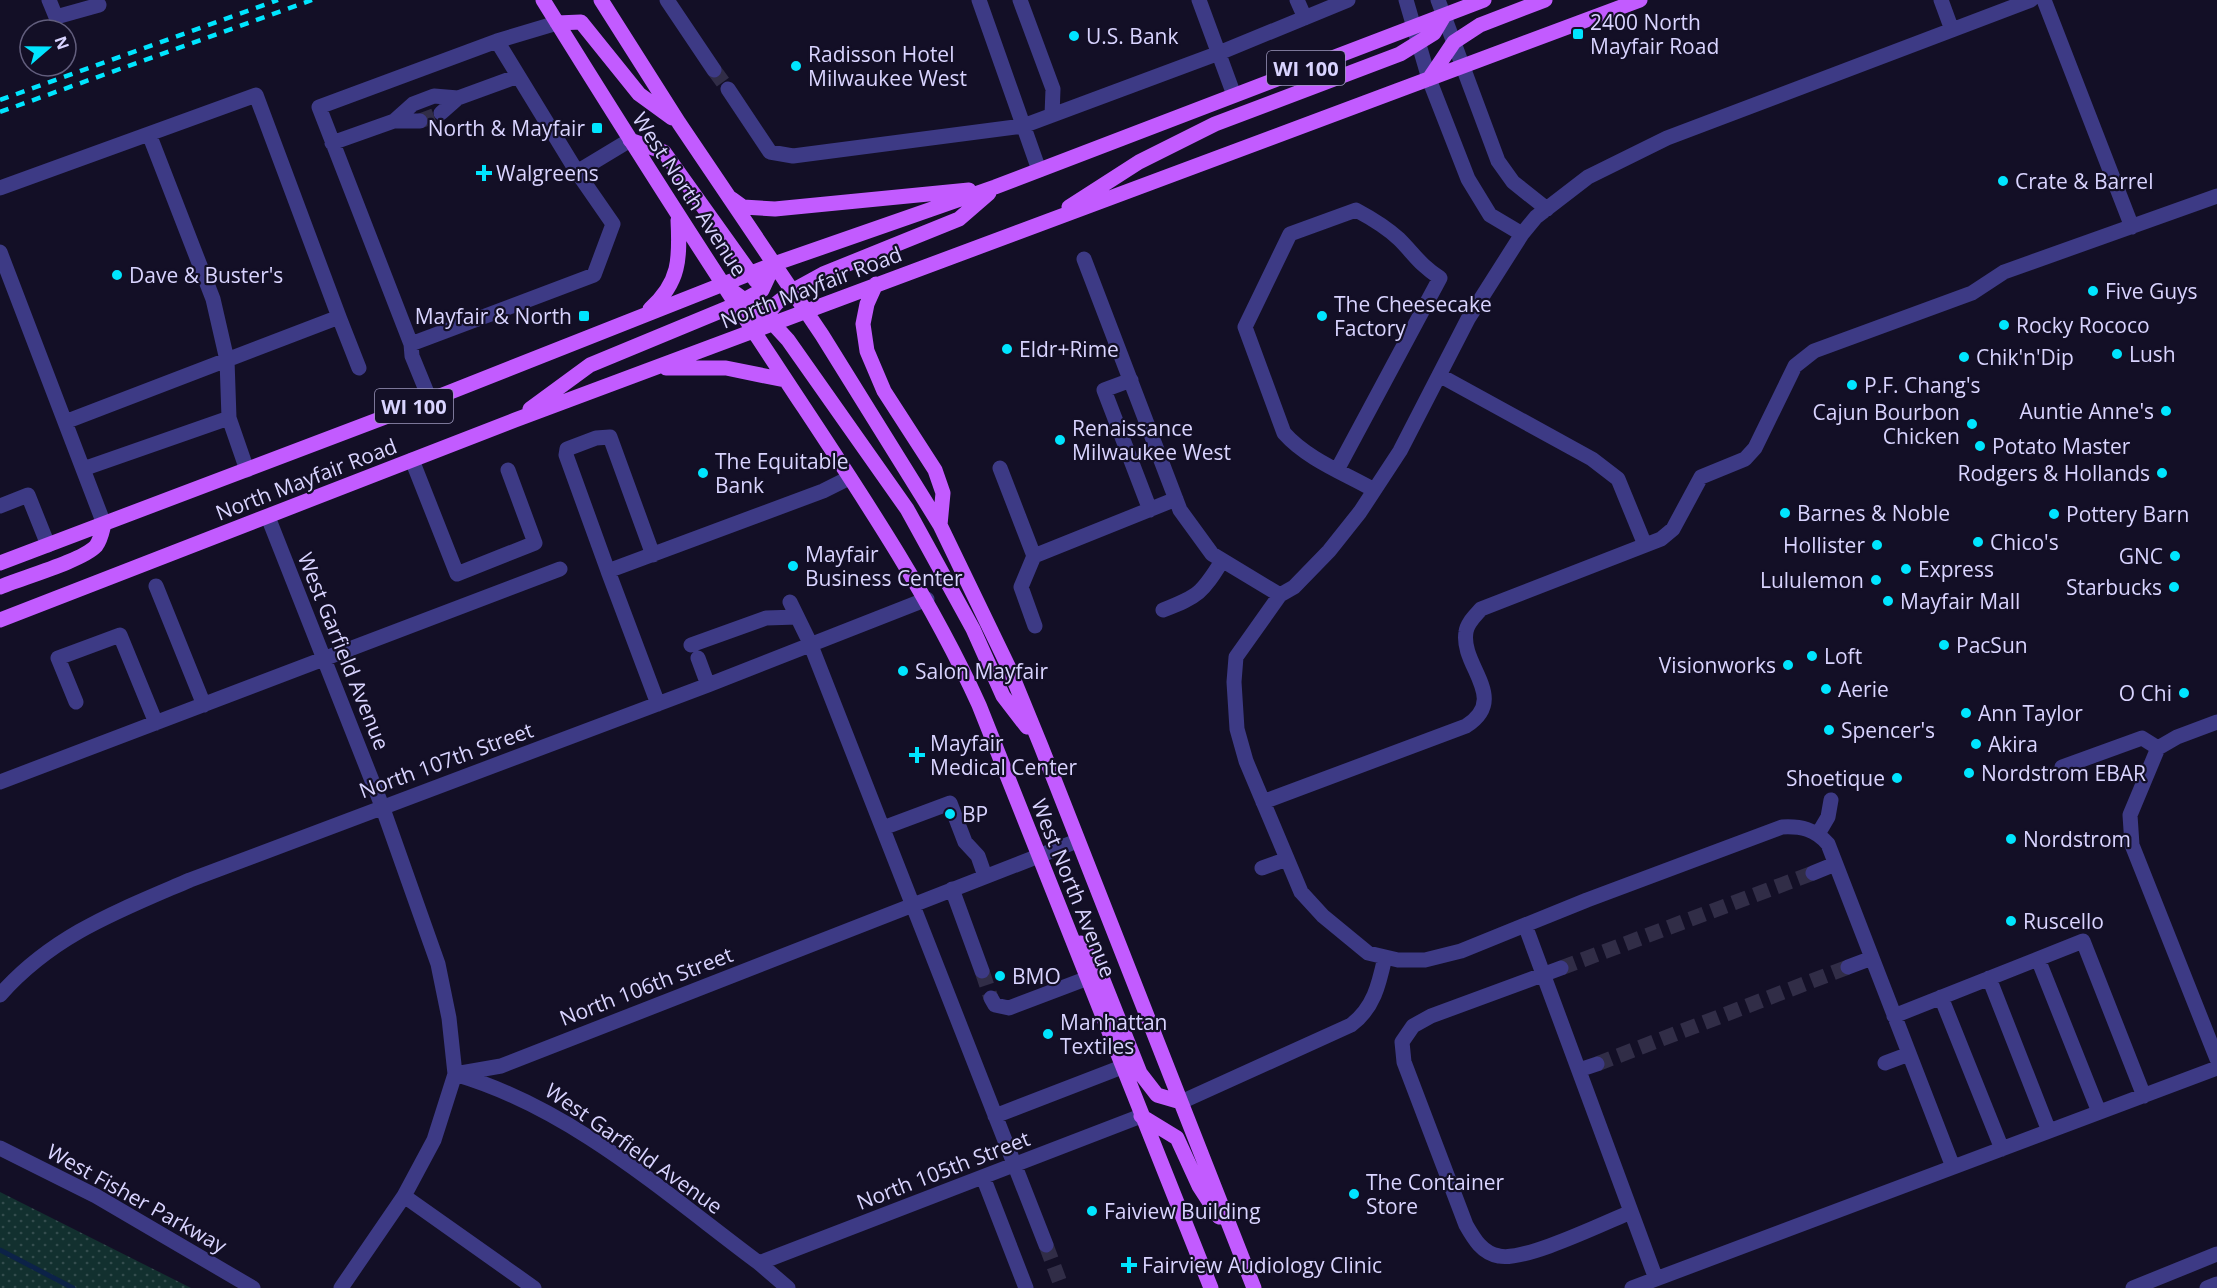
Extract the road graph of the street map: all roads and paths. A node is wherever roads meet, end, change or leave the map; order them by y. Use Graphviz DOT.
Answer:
graph roads {
  1 [pos="50,0"];
  2 [pos="543,0"];
  3 [pos="601,0"];
  4 [pos="667,0"];
  5 [pos="979,0"];
  6 [pos="1020,0"];
  7 [pos="1199,0"];
  8 [pos="1297,0"];
  9 [pos="1348,0"];
  10 [pos="1406,0"];
  11 [pos="1438,0"];
  12 [pos="1484,0"];
  13 [pos="1545,0"];
  14 [pos="1640,0"];
  15 [pos="1941,0"];
  16 [pos="2031,0"];
  17 [pos="2044,0"];
  18 [pos="99,5"];
  19 [pos="1444,16"];
  20 [pos="1305,18"];
  21 [pos="557,23"];
  22 [pos="1416,26"];
  23 [pos="1952,30"];
  24 [pos="497,41"];
  25 [pos="1454,42"];
  26 [pos="1420,43"];
  27 [pos="1219,53"];
  28 [pos="1464,66"];
  29 [pos="714,70"];
  30 [pos="518,76"];
  31 [pos="1430,79"];
  32 [pos="728,89"];
  33 [pos="1234,95"];
  34 [pos="458,98"];
  35 [pos="441,113"];
  36 [pos="1052,115"];
  37 [pos="394,121"];
  38 [pos="420,121"];
  39 [pos="679,123"];
  40 [pos="1023,126"];
  41 [pos="149,134"];
  42 [pos="630,140"];
  43 [pos="332,143"];
  44 [pos="1039,170"];
  45 [pos="577,172"];
  46 [pos="995,187"];
  47 [pos="0,188"];
  48 [pos="2217,196"];
  49 [pos="730,198"];
  50 [pos="1547,209"];
  51 [pos="677,217"];
  52 [pos="1044,223"];
  53 [pos="2132,227"];
  54 [pos="1522,234"];
  55 [pos="0,252"];
  56 [pos="1084,259"];
  57 [pos="774,264"];
  58 [pos="750,273"];
  59 [pos="722,284"];
  60 [pos="876,284"];
  61 [pos="762,290"];
  62 [pos="792,291"];
  63 [pos="740,302"];
  64 [pos="777,303"];
  65 [pos="806,311"];
  66 [pos="645,314"];
  67 [pos="339,317"];
  68 [pos="770,319"];
  69 [pos="753,331"];
  70 [pos="411,344"];
  71 [pos="226,360"];
  72 [pos="359,368"];
  73 [pos="652,368"];
  74 [pos="1439,375"];
  75 [pos="785,380"];
  76 [pos="1131,380"];
  77 [pos="430,400"];
  78 [pos="229,418"];
  79 [pos="515,420"];
  80 [pos="65,422"];
  81 [pos="412,460"];
  82 [pos="1000,468"];
  83 [pos="83,469"];
  84 [pos="247,470"];
  85 [pos="508,470"];
  86 [pos="1337,470"];
  87 [pos="849,478"];
  88 [pos="1374,490"];
  89 [pos="1176,499"];
  90 [pos="0,506"];
  91 [pos="1150,510"];
  92 [pos="268,517"];
  93 [pos="104,524"];
  94 [pos="940,525"];
  95 [pos="48,545"];
  96 [pos="1645,545"];
  97 [pos="653,555"];
  98 [pos="1034,556"];
  99 [pos="1222,561"];
  100 [pos="0,562"];
  101 [pos="560,569"];
  102 [pos="608,571"];
  103 [pos="0,586"];
  104 [pos="156,586"];
  105 [pos="1281,595"];
  106 [pos="927,599"];
  107 [pos="790,602"];
  108 [pos="1163,610"];
  109 [pos="797,617"];
  110 [pos="0,620"];
  111 [pos="1035,626"];
  112 [pos="810,643"];
  113 [pos="326,658"];
  114 [pos="708,685"];
  115 [pos="76,702"];
  116 [pos="658,704"];
  117 [pos="204,705"];
  118 [pos="2217,722"];
  119 [pos="156,723"];
  120 [pos="1041,746"];
  121 [pos="2158,748"];
  122 [pos="2062,767"];
  123 [pos="0,782"];
  124 [pos="1832,800"];
  125 [pos="1263,802"];
  126 [pos="382,806"];
  127 [pos="883,828"];
  128 [pos="1818,834"];
  129 [pos="1077,841"];
  130 [pos="1039,855"];
  131 [pos="1287,859"];
  132 [pos="1835,864"];
  133 [pos="1262,868"];
  134 [pos="1813,873"];
  135 [pos="985,876"];
  136 [pos="952,889"];
  137 [pos="912,904"];
  138 [pos="1062,913"];
  139 [pos="1525,925"];
  140 [pos="1385,957"];
  141 [pos="1872,958"];
  142 [pos="2038,959"];
  143 [pos="1561,968"];
  144 [pos="1848,968"];
  145 [pos="982,971"];
  146 [pos="1543,975"];
  147 [pos="1088,978"];
  148 [pos="1989,978"];
  149 [pos="0,995"];
  150 [pos="1941,997"];
  151 [pos="991,998"];
  152 [pos="1894,1016"];
  153 [pos="1909,1054"];
  154 [pos="2217,1059"];
  155 [pos="1885,1063"];
  156 [pos="1597,1064"];
  157 [pos="1122,1066"];
  158 [pos="2217,1068"];
  159 [pos="1579,1070"];
  160 [pos="455,1074"];
  161 [pos="2144,1095"];
  162 [pos="1181,1102"];
  163 [pos="2099,1113"];
  164 [pos="995,1116"];
  165 [pos="1141,1116"];
  166 [pos="2049,1131"];
  167 [pos="0,1148"];
  168 [pos="2002,1149"];
  169 [pos="1014,1165"];
  170 [pos="1953,1167"];
  171 [pos="983,1177"];
  172 [pos="404,1196"];
  173 [pos="1631,1212"];
  174 [pos="1237,1244"];
  175 [pos="1046,1245"];
  176 [pos="2217,1254"];
  177 [pos="759,1263"];
  178 [pos="1656,1279"];
  179 [pos="2217,1284"];
  180 [pos="253,1288"];
  181 [pos="341,1288"];
  182 [pos="534,1288"];
  183 [pos="788,1288"];
  184 [pos="1026,1288"];
  185 [pos="1211,1288"];
  186 [pos="1254,1288"];
  187 [pos="1632,1288"];
  188 [pos="2133,1288"];
  189 [pos="2207,1288"];
  1 -- 18 [label="street"];
  2 -- 21 [label="main road, West North Avenue"];
  3 -- 39 [label="main road, West North Avenue"];
  4 -- 29 [label="street"];
  5 -- 40 [label="street"];
  6 -- 36 [label="street"];
  7 -- 27 [label="street"];
  8 -- 20 [label="street"];
  9 -- 20 [label="street"];
  10 -- 22 [label="street"];
  11 -- 19 [label="street"];
  12 -- 19 [label="main road, North Mayfair Road / WI 100"];
  13 -- 25 [label="main road"];
  14 -- 28 [label="main road, North Mayfair Road / WI 100"];
  15 -- 23 [label="street"];
  16 -- 23 [label="street"];
  17 -- 53 [label="street"];
  19 -- 22 [label="main road, North Mayfair Road / WI 100"];
  19 -- 25 [label="street"];
  19 -- 26 [label="main road"];
  20 -- 27 [label="street"];
  21 -- 24 [label="street"];
  21 -- 39 [label="main road"];
  21 -- 42 [label="main road, West North Avenue"];
  22 -- 26 [label="street"];
  22 -- 33 [label="main road, North Mayfair Road / WI 100"];
  23 -- 50 [label="street"];
  24 -- 30 [label="street"];
  24 -- 43 [label="street"];
  25 -- 28 [label="street"];
  25 -- 31 [label="main road"];
  26 -- 31 [label="street"];
  26 -- 52 [label="main road"];
  27 -- 33 [label="street"];
  27 -- 36 [label="street"];
  28 -- 31 [label="main road, North Mayfair Road / WI 100"];
  28 -- 50 [label="street"];
  30 -- 34 [label="street"];
  30 -- 45 [label="street"];
  31 -- 52 [label="main road, North Mayfair Road / WI 100"];
  31 -- 54 [label="street"];
  32 -- 40 [label="street"];
  33 -- 44 [label="main road, North Mayfair Road / WI 100"];
  34 -- 35 [label="street"];
  34 -- 37 [label="street"];
  36 -- 40 [label="street"];
  37 -- 38 [label="street"];
  37 -- 43 [label="street"];
  39 -- 49 [label="main road, West North Avenue"];
  40 -- 44 [label="street"];
  41 -- 47 [label="street"];
  41 -- 67 [label="street"];
  41 -- 71 [label="street"];
  42 -- 45 [label="street"];
  42 -- 51 [label="main road, West North Avenue"];
  42 -- 58 [label="main road"];
  43 -- 70 [label="street"];
  44 -- 46 [label="main road, North Mayfair Road / WI 100"];
  45 -- 70 [label="street"];
  46 -- 49 [label="main road"];
  46 -- 57 [label="main road, North Mayfair Road / WI 100"];
  46 -- 62 [label="main road"];
  48 -- 53 [label="street"];
  49 -- 57 [label="main road, West North Avenue"];
  50 -- 54 [label="street"];
  51 -- 59 [label="main road, West North Avenue"];
  51 -- 66 [label="main road"];
  52 -- 60 [label="main road, North Mayfair Road / WI 100"];
  53 -- 96 [label="street"];
  54 -- 74 [label="street"];
  55 -- 80 [label="street"];
  56 -- 76 [label="street"];
  57 -- 58 [label="main road, North Mayfair Road / WI 100"];
  57 -- 61 [label="main road"];
  57 -- 62 [label="main road, West North Avenue"];
  58 -- 59 [label="main road, North Mayfair Road / WI 100"];
  58 -- 61 [label="main road"];
  59 -- 63 [label="main road, West North Avenue"];
  59 -- 66 [label="main road, North Mayfair Road / WI 100"];
  60 -- 65 [label="main road, North Mayfair Road / WI 100"];
  60 -- 94 [label="main road"];
  61 -- 63 [label="main road"];
  61 -- 64 [label="main road"];
  62 -- 64 [label="main road"];
  62 -- 65 [label="main road, West North Avenue"];
  63 -- 68 [label="main road"];
  63 -- 69 [label="main road, West North Avenue"];
  63 -- 79 [label="main road"];
  64 -- 65 [label="main road"];
  64 -- 68 [label="main road"];
  65 -- 68 [label="main road, North Mayfair Road / WI 100"];
  65 -- 94 [label="main road, West North Avenue"];
  66 -- 77 [label="main road, North Mayfair Road / WI 100"];
  67 -- 71 [label="street"];
  67 -- 72 [label="street"];
  68 -- 69 [label="main road, North Mayfair Road / WI 100"];
  68 -- 120 [label="main road"];
  69 -- 73 [label="main road, North Mayfair Road / WI 100"];
  69 -- 75 [label="main road, West North Avenue"];
  70 -- 77 [label="street"];
  71 -- 78 [label="street"];
  71 -- 80 [label="street"];
  73 -- 75 [label="main road"];
  73 -- 79 [label="main road, North Mayfair Road / WI 100"];
  74 -- 88 [label="street"];
  74 -- 96 [label="street"];
  75 -- 87 [label="main road, West North Avenue"];
  76 -- 89 [label="street"];
  76 -- 91 [label="street"];
  77 -- 84 [label="main road, North Mayfair Road / WI 100"];
  78 -- 83 [label="street"];
  78 -- 84 [label="street"];
  79 -- 81 [label="main road, North Mayfair Road / WI 100"];
  80 -- 83 [label="street"];
  81 -- 85 [label="street"];
  81 -- 92 [label="main road, North Mayfair Road / WI 100"];
  82 -- 98 [label="street"];
  83 -- 93 [label="street"];
  84 -- 93 [label="main road, North Mayfair Road / WI 100"];
  86 -- 86 [label="street"];
  86 -- 88 [label="street"];
  87 -- 97 [label="street"];
  87 -- 106 [label="main road, West North Avenue"];
  88 -- 105 [label="street"];
  89 -- 91 [label="street"];
  89 -- 99 [label="street"];
  90 -- 95 [label="street"];
  91 -- 98 [label="street"];
  92 -- 110 [label="main road, North Mayfair Road / WI 100"];
  92 -- 113 [label="street, West Garfield Avenue"];
  93 -- 95 [label="main road, North Mayfair Road / WI 100"];
  93 -- 103 [label="main road"];
  94 -- 120 [label="main road, West North Avenue"];
  95 -- 100 [label="main road, North Mayfair Road / WI 100"];
  96 -- 125 [label="street"];
  97 -- 102 [label="street"];
  97 -- 102 [label="street"];
  98 -- 111 [label="street"];
  99 -- 105 [label="street"];
  99 -- 108 [label="street"];
  101 -- 113 [label="street"];
  102 -- 116 [label="street"];
  104 -- 117 [label="street"];
  105 -- 125 [label="street"];
  106 -- 112 [label="street, North 107th Street"];
  106 -- 130 [label="main road, West North Avenue"];
  107 -- 109 [label="street"];
  109 -- 112 [label="street"];
  109 -- 114 [label="street"];
  112 -- 114 [label="street, North 107th Street"];
  112 -- 127 [label="street"];
  113 -- 117 [label="street"];
  113 -- 126 [label="street, West Garfield Avenue"];
  114 -- 116 [label="street, North 107th Street"];
  115 -- 119 [label="street"];
  116 -- 126 [label="street, North 107th Street"];
  117 -- 119 [label="street"];
  118 -- 121 [label="street"];
  119 -- 123 [label="street"];
  120 -- 129 [label="main road, West North Avenue"];
  121 -- 122 [label="street"];
  121 -- 154 [label="street"];
  124 -- 128 [label="street"];
  125 -- 131 [label="street"];
  126 -- 149 [label="street, North 107th Street"];
  126 -- 160 [label="street, West Garfield Avenue"];
  127 -- 135 [label="street"];
  127 -- 137 [label="street"];
  128 -- 132 [label="street"];
  128 -- 139 [label="street"];
  129 -- 130 [label="street, North 106th Street"];
  129 -- 162 [label="main road, West North Avenue"];
  130 -- 135 [label="street, North 106th Street"];
  130 -- 138 [label="main road, West North Avenue"];
  131 -- 133 [label="street"];
  131 -- 140 [label="street"];
  132 -- 134 [label="street"];
  132 -- 141 [label="street"];
  135 -- 136 [label="street, North 106th Street"];
  136 -- 137 [label="street, North 106th Street"];
  136 -- 145 [label="street"];
  137 -- 160 [label="street, North 106th Street"];
  137 -- 164 [label="street"];
  138 -- 147 [label="main road, West North Avenue"];
  138 -- 162 [label="main road"];
  139 -- 140 [label="street"];
  139 -- 146 [label="street"];
  140 -- 162 [label="street"];
  141 -- 144 [label="street"];
  141 -- 152 [label="street"];
  142 -- 148 [label="street"];
  142 -- 161 [label="street"];
  142 -- 163 [label="street"];
  143 -- 146 [label="street"];
  146 -- 159 [label="street"];
  146 -- 173 [label="street"];
  147 -- 151 [label="street"];
  147 -- 157 [label="main road, West North Avenue"];
  148 -- 150 [label="street"];
  148 -- 166 [label="street"];
  150 -- 152 [label="street"];
  150 -- 168 [label="street"];
  152 -- 153 [label="street"];
  153 -- 155 [label="street"];
  153 -- 170 [label="street"];
  156 -- 159 [label="street"];
  157 -- 164 [label="street"];
  157 -- 165 [label="main road, West North Avenue"];
  158 -- 161 [label="street"];
  159 -- 173 [label="street"];
  160 -- 172 [label="street"];
  160 -- 177 [label="street, West Garfield Avenue"];
  161 -- 163 [label="street"];
  162 -- 174 [label="main road, West North Avenue"];
  163 -- 166 [label="street"];
  164 -- 169 [label="street"];
  165 -- 169 [label="street, North 105th Street"];
  165 -- 174 [label="main road"];
  165 -- 185 [label="main road, West North Avenue"];
  166 -- 168 [label="street"];
  167 -- 180 [label="street, West Fisher Parkway"];
  168 -- 170 [label="street"];
  169 -- 171 [label="street, North 105th Street"];
  169 -- 175 [label="street"];
  170 -- 178 [label="street"];
  171 -- 177 [label="street, North 105th Street"];
  171 -- 184 [label="street"];
  172 -- 181 [label="street"];
  172 -- 182 [label="street"];
  173 -- 178 [label="street"];
  174 -- 186 [label="main road, West North Avenue"];
  176 -- 188 [label="street"];
  177 -- 183 [label="street, West Garfield Avenue"];
  178 -- 187 [label="street"];
  179 -- 189 [label="street"];
}
